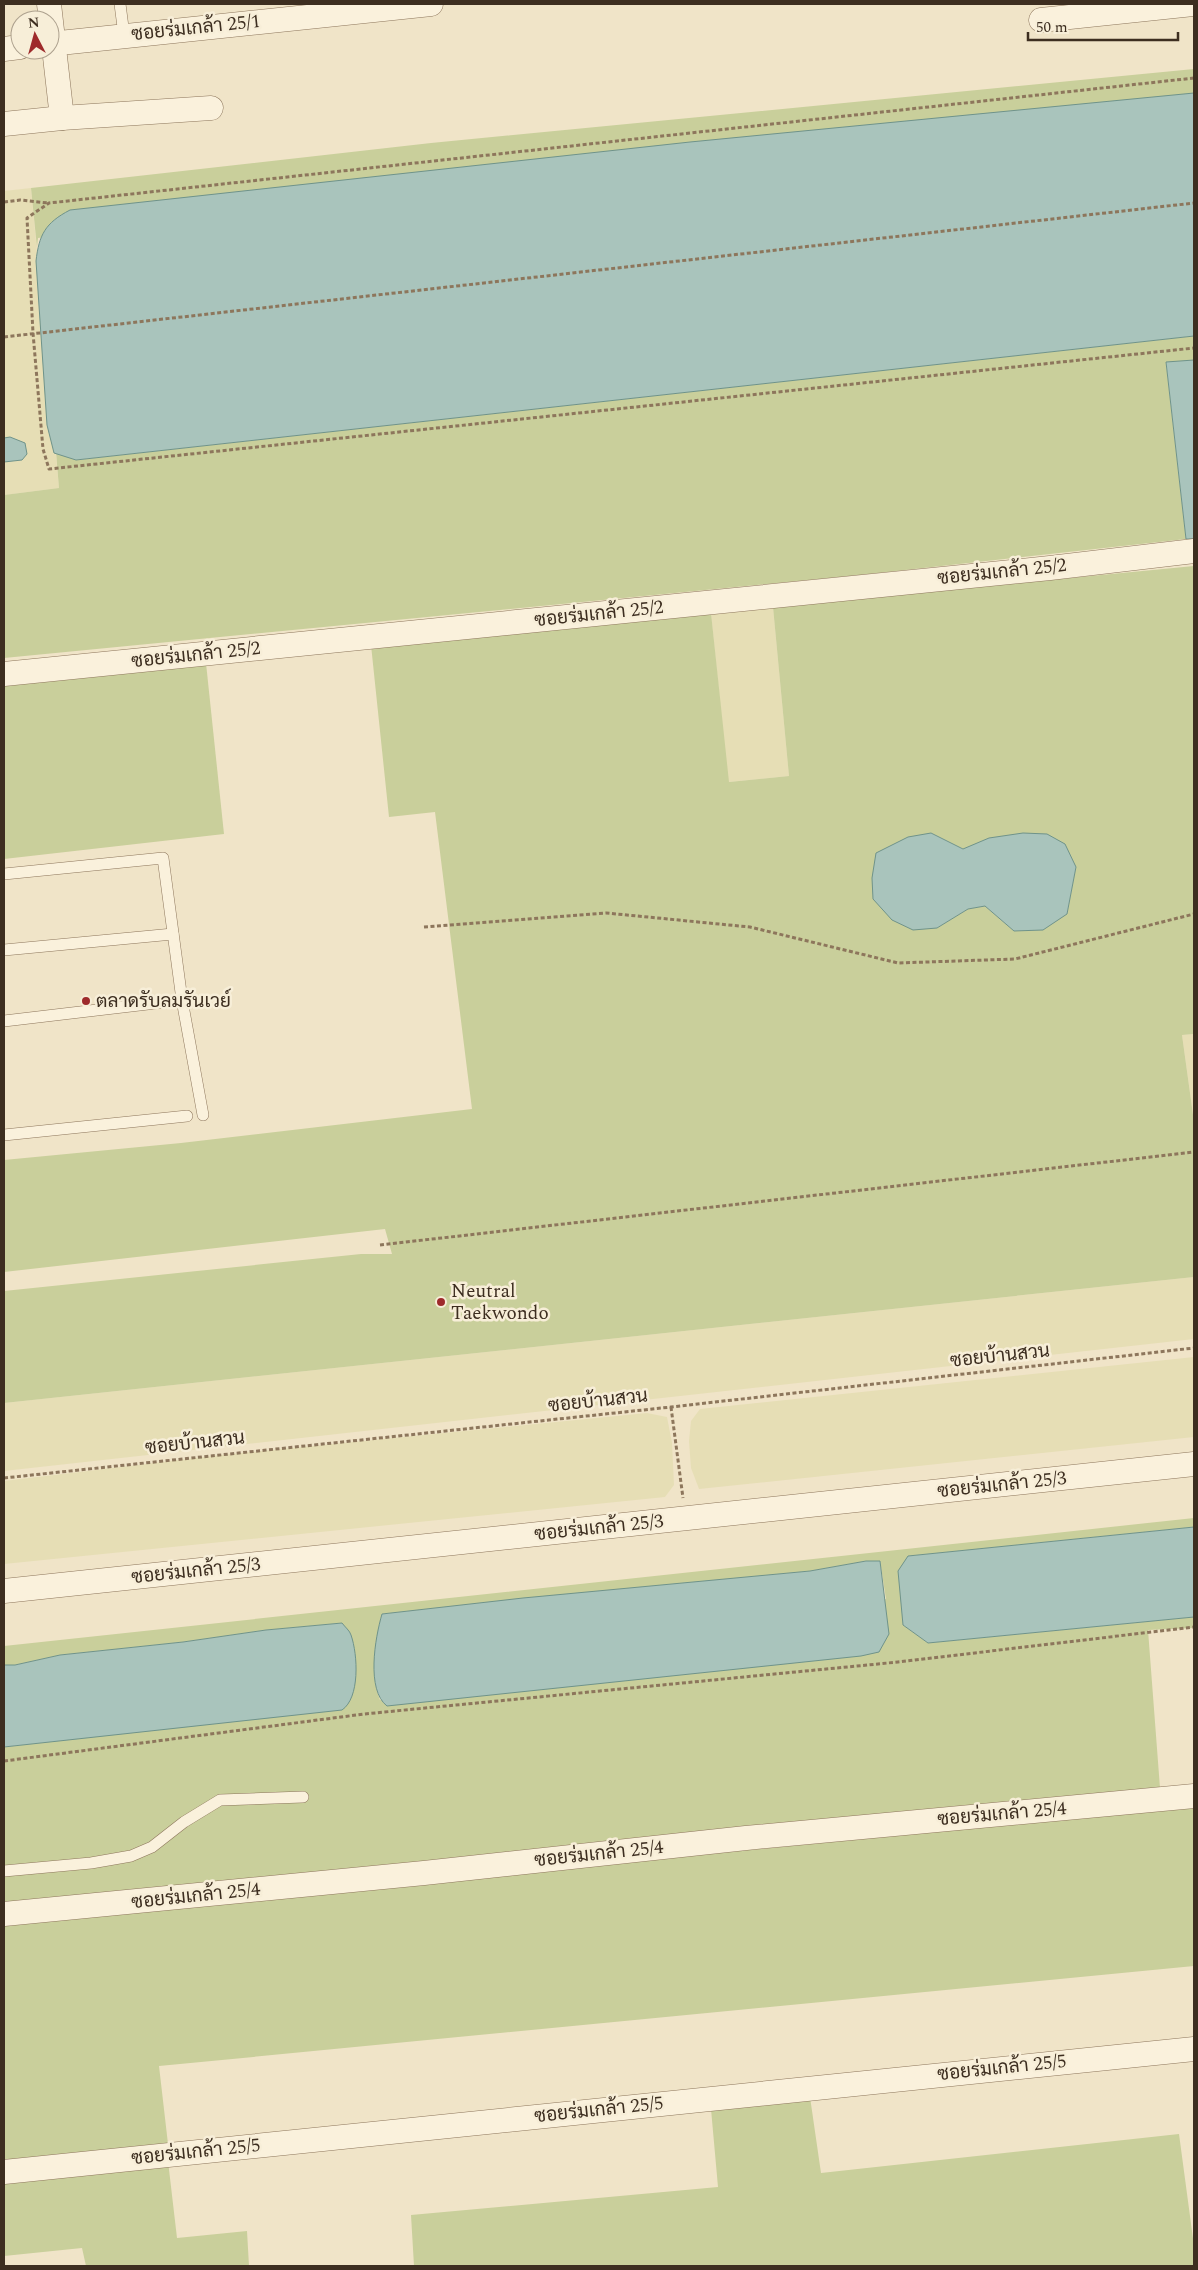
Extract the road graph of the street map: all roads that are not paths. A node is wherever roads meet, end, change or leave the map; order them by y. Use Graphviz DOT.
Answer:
graph roads {
  1 [pos="120,4"];
  2 [pos="431,4"];
  3 [pos="1193,4"];
  4 [pos="1041,20"];
  5 [pos="124,35"];
  6 [pos="60,43"];
  7 [pos="54,60"];
  8 [pos="211,108"];
  9 [pos="62,118"];
  10 [pos="4,124"];
  11 [pos="1194,550"];
  12 [pos="4,674"];
  13 [pos="4,874"];
  14 [pos="173,934"];
  15 [pos="4,950"];
  16 [pos="182,1000"];
  17 [pos="4,1021"];
  18 [pos="203,1115"];
  19 [pos="187,1116"];
  20 [pos="4,1135"];
  21 [pos="1194,1464"];
  22 [pos="4,1591"];
  23 [pos="1194,1796"];
  24 [pos="303,1797"];
  25 [pos="4,1871"];
  26 [pos="4,1914"];
  27 [pos="1194,2048"];
  28 [pos="4,2172"];
  1 -- 5 [label="lane"];
  2 -- 5 [label="street, ซอยร่มเกล้า 25/1"];
  3 -- 4 [label="street"];
  5 -- 6 [label="street, ซอยร่มเกล้า 25/1"];
  7 -- 9 [label="street"];
  8 -- 9 [label="street"];
  9 -- 10 [label="street"];
  11 -- 12 [label="street, ซอยร่มเกล้า 25/2"];
  13 -- 14 [label="lane"];
  14 -- 15 [label="lane"];
  14 -- 16 [label="lane"];
  16 -- 17 [label="lane"];
  16 -- 18 [label="lane"];
  19 -- 20 [label="lane"];
  21 -- 22 [label="street, ซอยร่มเกล้า 25/3"];
  23 -- 26 [label="street, ซอยร่มเกล้า 25/4"];
  24 -- 25 [label="lane"];
  27 -- 28 [label="street, ซอยร่มเกล้า 25/5"];
}
